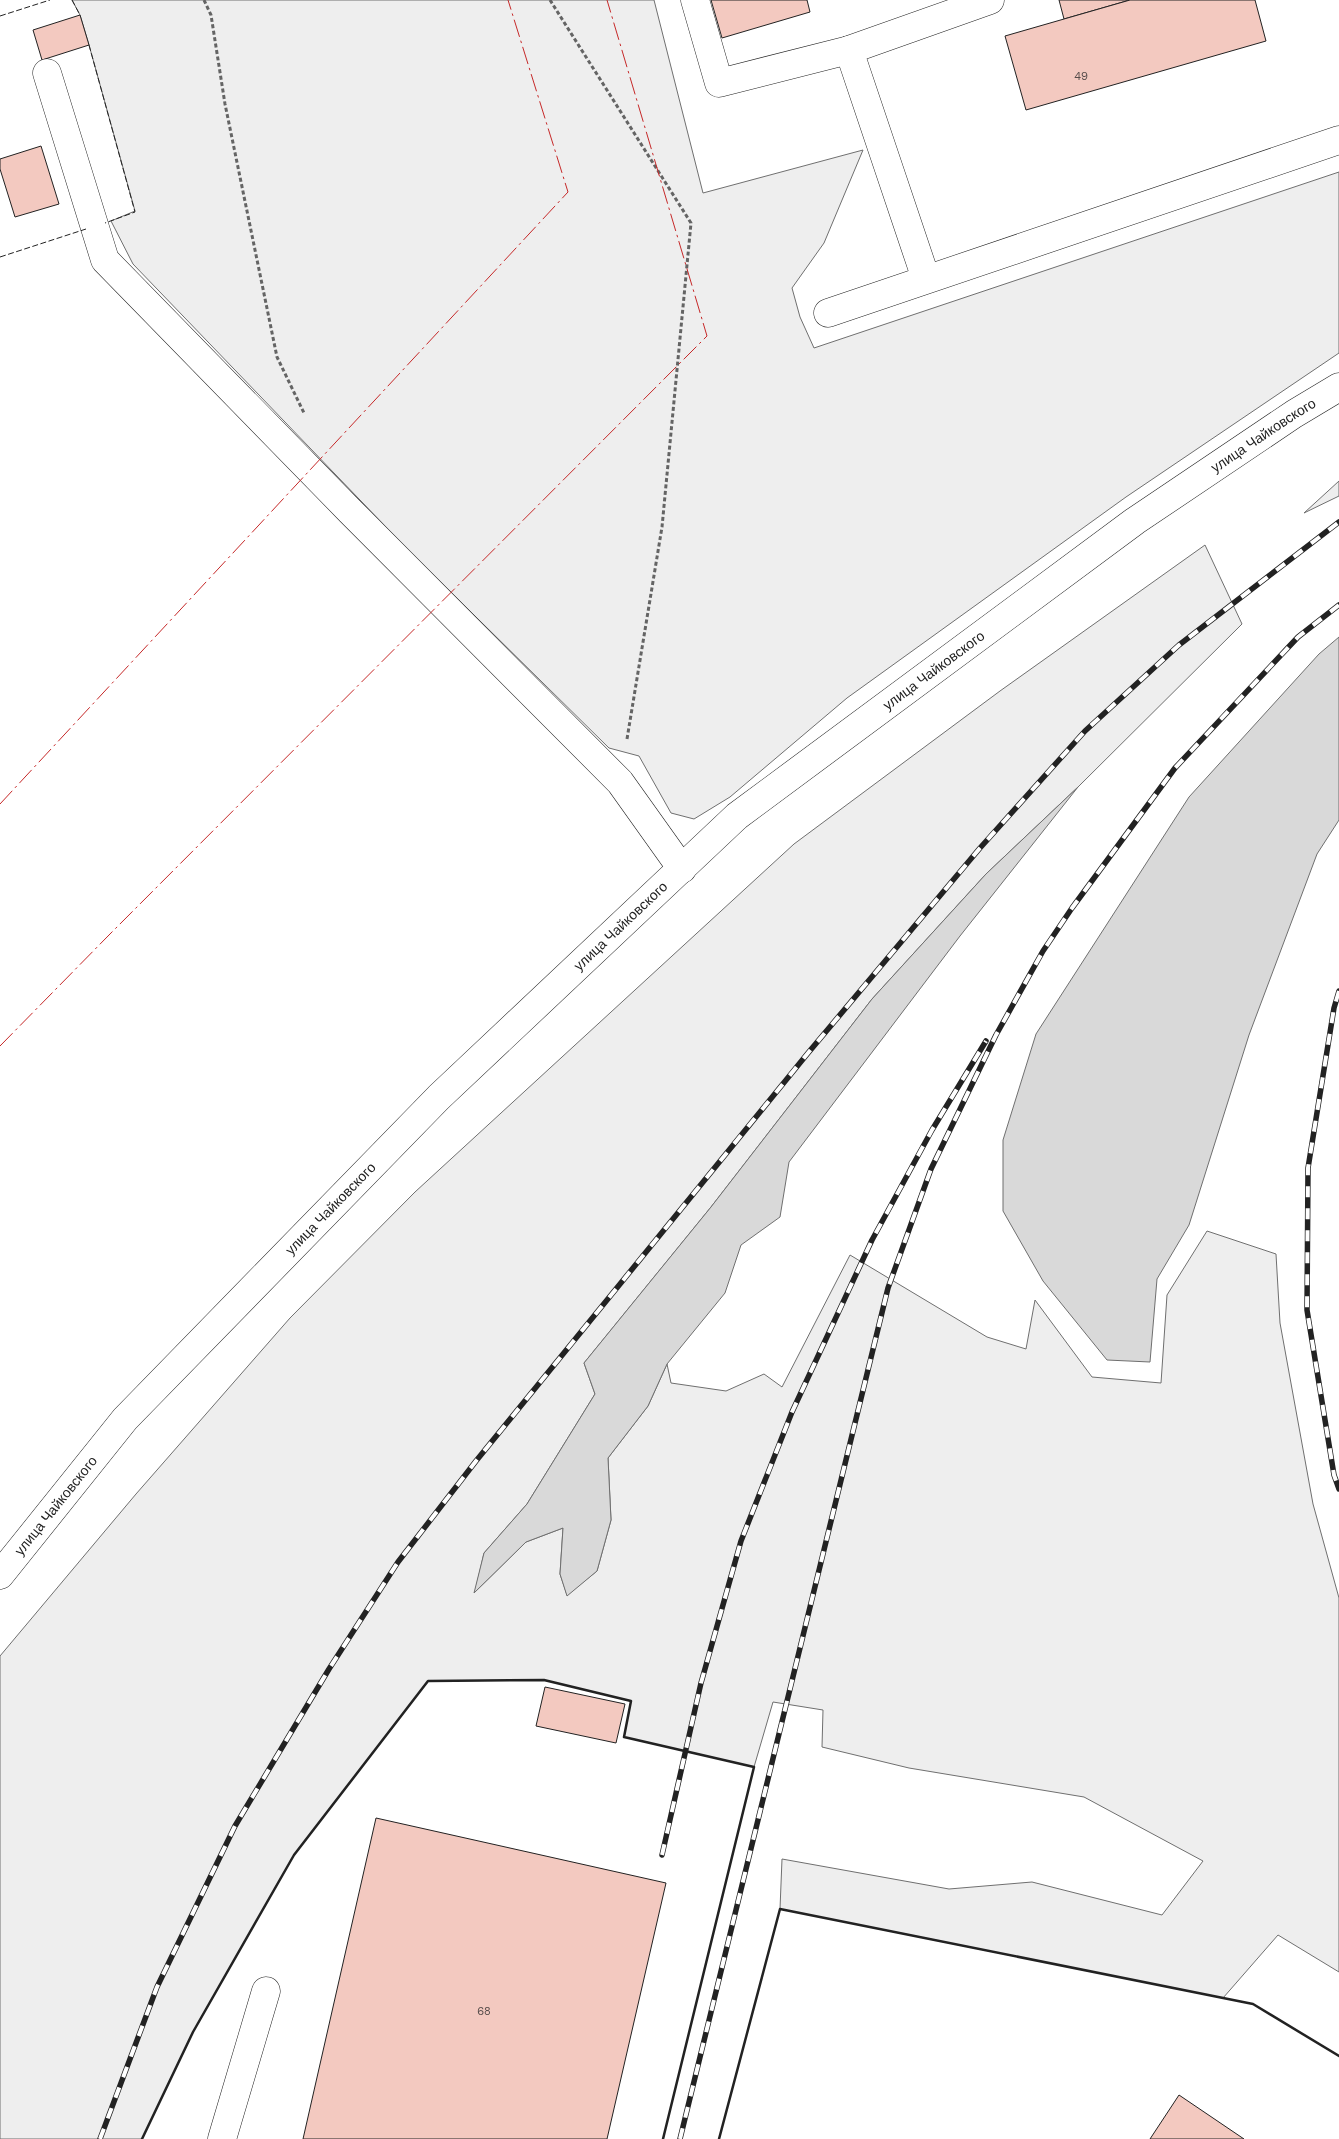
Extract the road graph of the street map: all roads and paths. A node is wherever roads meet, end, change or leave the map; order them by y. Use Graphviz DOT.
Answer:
graph roads {
  1 [pos="204,0"];
  2 [pos="550,0"];
  3 [pos="695,0"];
  4 [pos="990,0"];
  5 [pos="849,50"];
  6 [pos="47,72"];
  7 [pos="1339,140"];
  8 [pos="926,279"];
  9 [pos="828,312"];
  10 [pos="1339,388"];
  11 [pos="306,417"];
  12 [pos="620,782"];
  13 [pos="682,869"];
  14 [pos="0,1576"];
  15 [pos="266,1991"];
  16 [pos="222,2139"];
  1 -- 11 [label="path"];
  2 -- 12 [label="path"];
  3 -- 5 [label="main road"];
  4 -- 5 [label="main road"];
  5 -- 8 [label="main road"];
  6 -- 12 [label="main road"];
  7 -- 8 [label="main road"];
  8 -- 9 [label="main road"];
  10 -- 13 [label="main road, улица Чайковского"];
  12 -- 13 [label="main road"];
  13 -- 14 [label="main road, улица Чайковского"];
  15 -- 16 [label="main road"];
}
